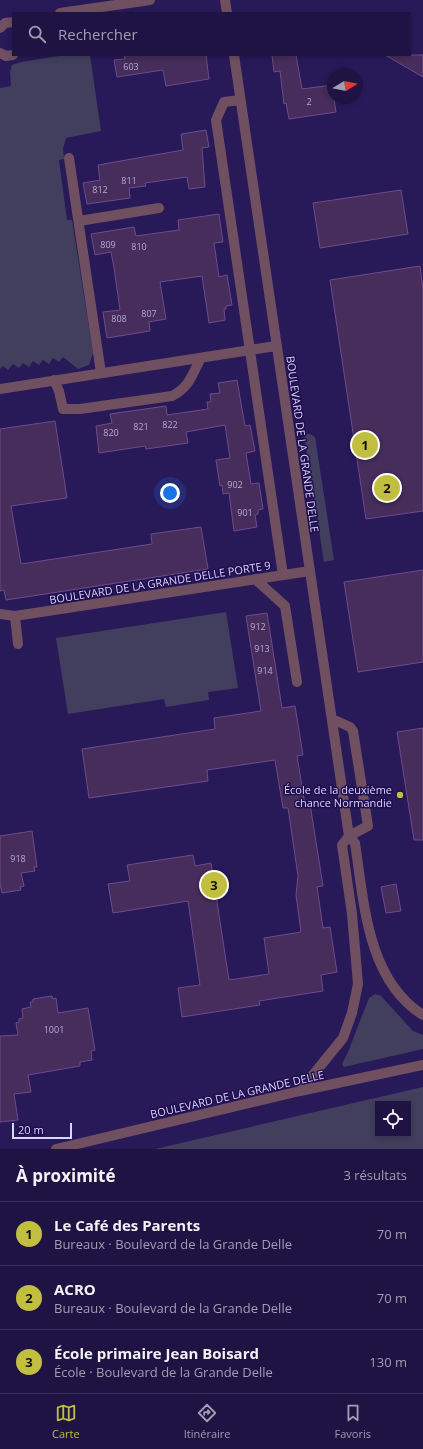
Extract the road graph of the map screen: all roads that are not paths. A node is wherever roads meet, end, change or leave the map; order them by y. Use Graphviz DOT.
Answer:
graph roads {
  1 [pos="150,0"];
  2 [pos="225,0"];
  3 [pos="67,12"];
  4 [pos="227,12"];
  5 [pos="12,22"];
  6 [pos="0,28"];
  7 [pos="0,53"];
  8 [pos="12,54"];
  9 [pos="234,56"];
  10 [pos="240,100"];
  11 [pos="69,158"];
  12 [pos="159,208"];
  13 [pos="79,221"];
  14 [pos="276,346"];
  15 [pos="250,350"];
  16 [pos="201,358"];
  17 [pos="102,373"];
  18 [pos="54,380"];
  19 [pos="0,389"];
  20 [pos="310,571"];
  21 [pos="282,575"];
  22 [pos="255,579"];
  23 [pos="0,614"];
  24 [pos="15,616"];
  25 [pos="18,644"];
  26 [pos="297,682"];
  27 [pos="332,719"];
  28 [pos="349,836"];
  29 [pos="423,1015"];
  30 [pos="423,1065"];
  31 [pos="300,1091"];
  32 [pos="56,1149"];
  1 -- 3 [label="street"];
  2 -- 4 [label="street"];
  5 -- 6 [label="street"];
  7 -- 8 [label="street"];
  9 -- 10 [label="street, BOULEVARD DE LA GRANDE DELLE"];
  10 -- 14 [label="street, BOULEVARD DE LA GRANDE DELLE"];
  10 -- 15 [label="street"];
  11 -- 13 [label="street"];
  12 -- 13 [label="street"];
  13 -- 17 [label="street"];
  14 -- 15 [label="street"];
  14 -- 20 [label="street, BOULEVARD DE LA GRANDE DELLE"];
  15 -- 16 [label="street"];
  15 -- 21 [label="street"];
  16 -- 17 [label="street"];
  16 -- 18 [label="street"];
  17 -- 18 [label="street"];
  18 -- 19 [label="street"];
  20 -- 21 [label="street, BOULEVARD DE LA GRANDE DELLE PORTE 9"];
  20 -- 27 [label="street, BOULEVARD DE LA GRANDE DELLE"];
  21 -- 22 [label="street, BOULEVARD DE LA GRANDE DELLE PORTE 9"];
  22 -- 24 [label="street, BOULEVARD DE LA GRANDE DELLE PORTE 9"];
  22 -- 26 [label="street"];
  23 -- 24 [label="street, BOULEVARD DE LA GRANDE DELLE PORTE 9"];
  24 -- 25 [label="street"];
  27 -- 28 [label="street, BOULEVARD DE LA GRANDE DELLE"];
  27 -- 28 [label="street"];
  28 -- 29 [label="street"];
  28 -- 31 [label="street"];
  30 -- 31 [label="street, BOULEVARD DE LA GRANDE DELLE"];
  31 -- 32 [label="street, BOULEVARD DE LA GRANDE DELLE"];
}
